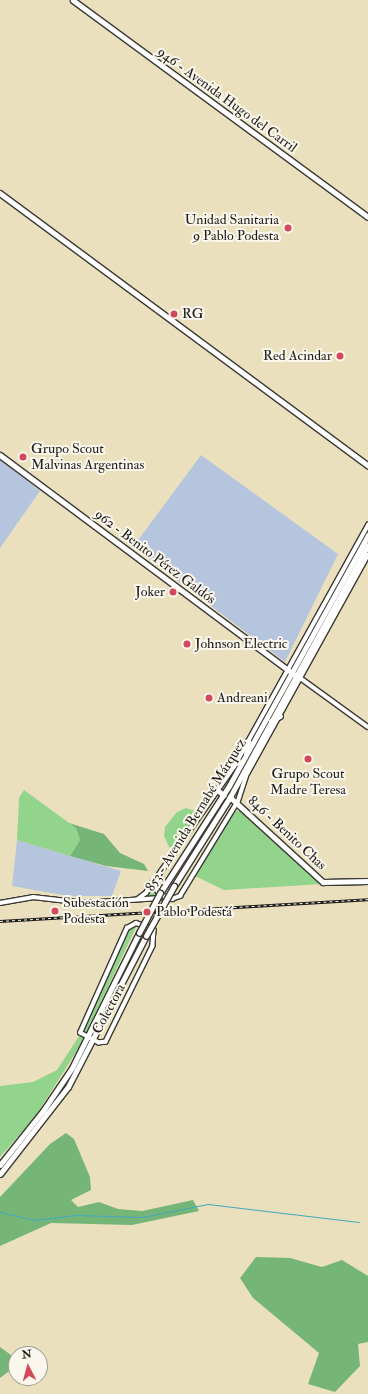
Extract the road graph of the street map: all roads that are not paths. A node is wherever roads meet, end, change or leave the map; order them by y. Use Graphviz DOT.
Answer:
graph roads {
  1 [pos="73,0"];
  2 [pos="0,193"];
  3 [pos="368,218"];
  4 [pos="0,455"];
  5 [pos="368,465"];
  6 [pos="368,525"];
  7 [pos="368,535"];
  8 [pos="368,545"];
  9 [pos="367,556"];
  10 [pos="359,562"];
  11 [pos="294,674"];
  12 [pos="280,716"];
  13 [pos="272,721"];
  14 [pos="368,727"];
  15 [pos="248,742"];
  16 [pos="245,759"];
  17 [pos="216,789"];
  18 [pos="224,795"];
  19 [pos="230,797"];
  20 [pos="238,801"];
  21 [pos="153,881"];
  22 [pos="368,881"];
  23 [pos="166,897"];
  24 [pos="138,899"];
  25 [pos="0,903"];
  26 [pos="88,1038"];
  27 [pos="94,1041"];
  28 [pos="0,1165"];
  29 [pos="0,1174"];
  1 -- 3 [label="main road, 946 - Avenida Hugo del Carril"];
  2 -- 5 [label="main road"];
  4 -- 11 [label="main road, 962 - Benito Pérez Galdós"];
  6 -- 11 [label="street, 853 - Avenida Bernabé Márquez"];
  7 -- 11 [label="main road, 853 - Avenida Bernabé Márquez"];
  8 -- 10 [label="main road, 853 - Avenida Bernabé Márquez"];
  9 -- 10 [label="main road"];
  9 -- 11 [label="street, 853 - Avenida Bernabé Márquez"];
  10 -- 11 [label="main road, 853 - Avenida Bernabé Márquez"];
  11 -- 12 [label="street, 853 - Avenida Bernabé Márquez"];
  11 -- 13 [label="main road, 853 - Avenida Bernabé Márquez"];
  11 -- 14 [label="street"];
  11 -- 15 [label="street, 853 - Avenida Bernabé Márquez"];
  11 -- 16 [label="main road, 853 - Avenida Bernabé Márquez"];
  12 -- 13 [label="main road"];
  12 -- 20 [label="street, 853 - Avenida Bernabé Márquez"];
  13 -- 19 [label="main road, 853 - Avenida Bernabé Márquez"];
  15 -- 16 [label="main road"];
  15 -- 17 [label="street, 853 - Avenida Bernabé Márquez"];
  16 -- 18 [label="main road, 853 - Avenida Bernabé Márquez"];
  17 -- 18 [label="main road"];
  17 -- 21 [label="street, 853 - Avenida Bernabé Márquez"];
  18 -- 26 [label="main road, 853 - Avenida Bernabé Márquez, bridge"];
  19 -- 20 [label="main road, 846 - Benito Chas"];
  19 -- 27 [label="main road, 853 - Avenida Bernabé Márquez, bridge"];
  20 -- 22 [label="main road, 846 - Benito Chas"];
  20 -- 23 [label="street, 853 - Avenida Bernabé Márquez"];
  21 -- 23 [label="street"];
  21 -- 24 [label="street, 853 - Avenida Bernabé Márquez"];
  23 -- 24 [label="street"];
  24 -- 25 [label="street"];
  26 -- 27 [label="street, Colectora"];
  26 -- 27 [label="street, Colectora"];
  26 -- 28 [label="main road, 853 - Avenida Bernabé Márquez"];
  27 -- 29 [label="main road, 853 - Avenida Bernabé Márquez"];
}
